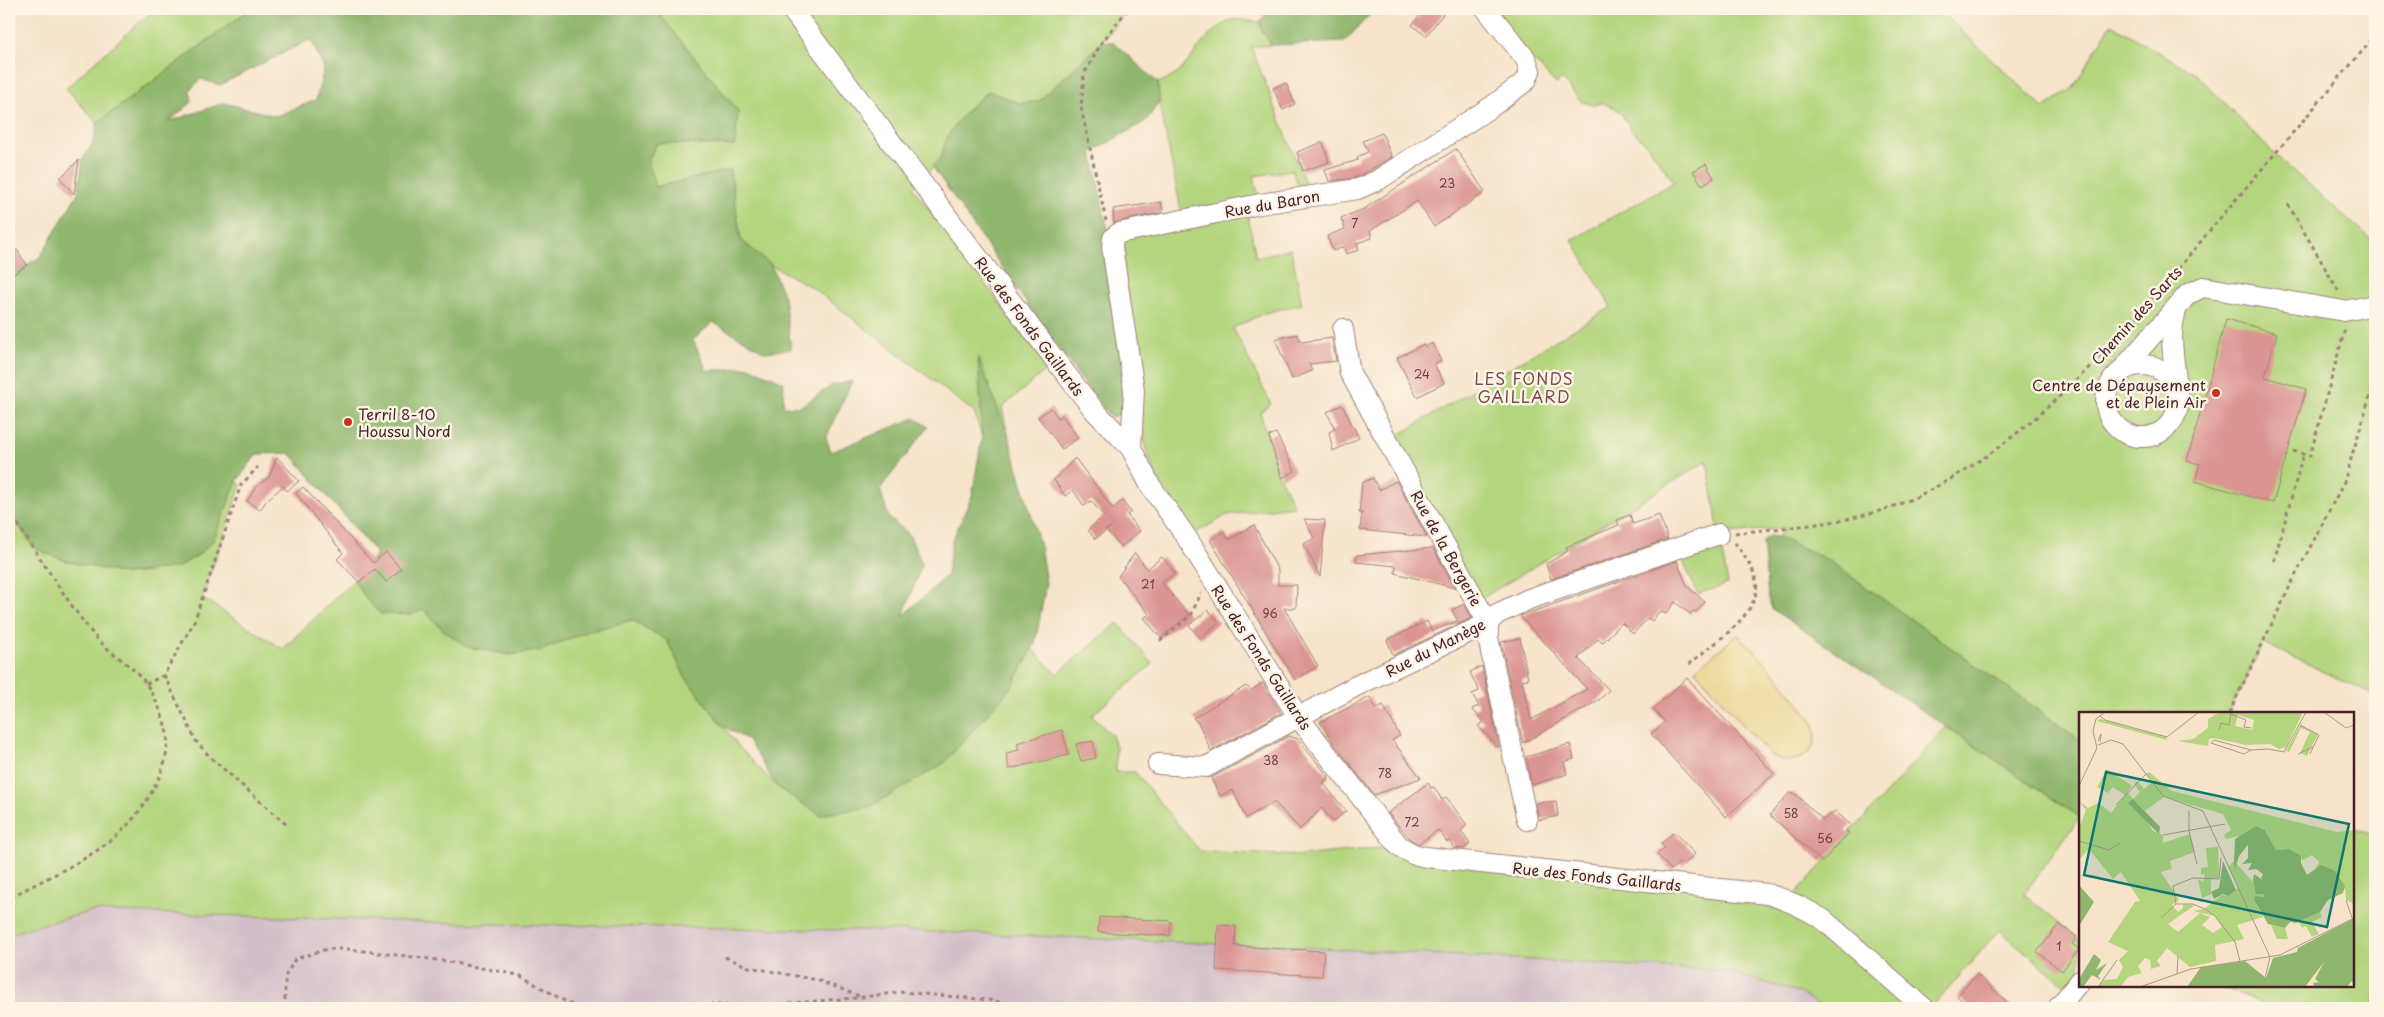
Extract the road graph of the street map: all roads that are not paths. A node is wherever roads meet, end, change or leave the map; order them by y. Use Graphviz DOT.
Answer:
graph roads {
  1 [pos="791,9"];
  2 [pos="1486,9"];
  3 [pos="2178,305"];
  4 [pos="2361,308"];
  5 [pos="1343,329"];
  6 [pos="2113,380"];
  7 [pos="2178,397"];
  8 [pos="1131,448"];
  9 [pos="1719,534"];
  10 [pos="1488,623"];
  11 [pos="1299,718"];
  12 [pos="1158,764"];
  13 [pos="1527,820"];
  14 [pos="2079,983"];
  15 [pos="1924,1008"];
  16 [pos="2058,1008"];
  1 -- 8 [label="street, Rue des Fonds Gaillards"];
  2 -- 8 [label="street, Rue du Baron"];
  3 -- 4 [label="street"];
  3 -- 6 [label="street"];
  3 -- 7 [label="street"];
  5 -- 10 [label="street, Rue de la Bergerie"];
  6 -- 7 [label="street"];
  6 -- 7 [label="street"];
  8 -- 11 [label="street, Rue des Fonds Gaillards"];
  9 -- 10 [label="street, Rue du Manège"];
  10 -- 11 [label="street, Rue du Manège"];
  10 -- 13 [label="street, Rue de la Bergerie"];
  11 -- 12 [label="street, Rue du Manège"];
  11 -- 15 [label="street, Rue des Fonds Gaillards"];
  14 -- 16 [label="street"];
}
